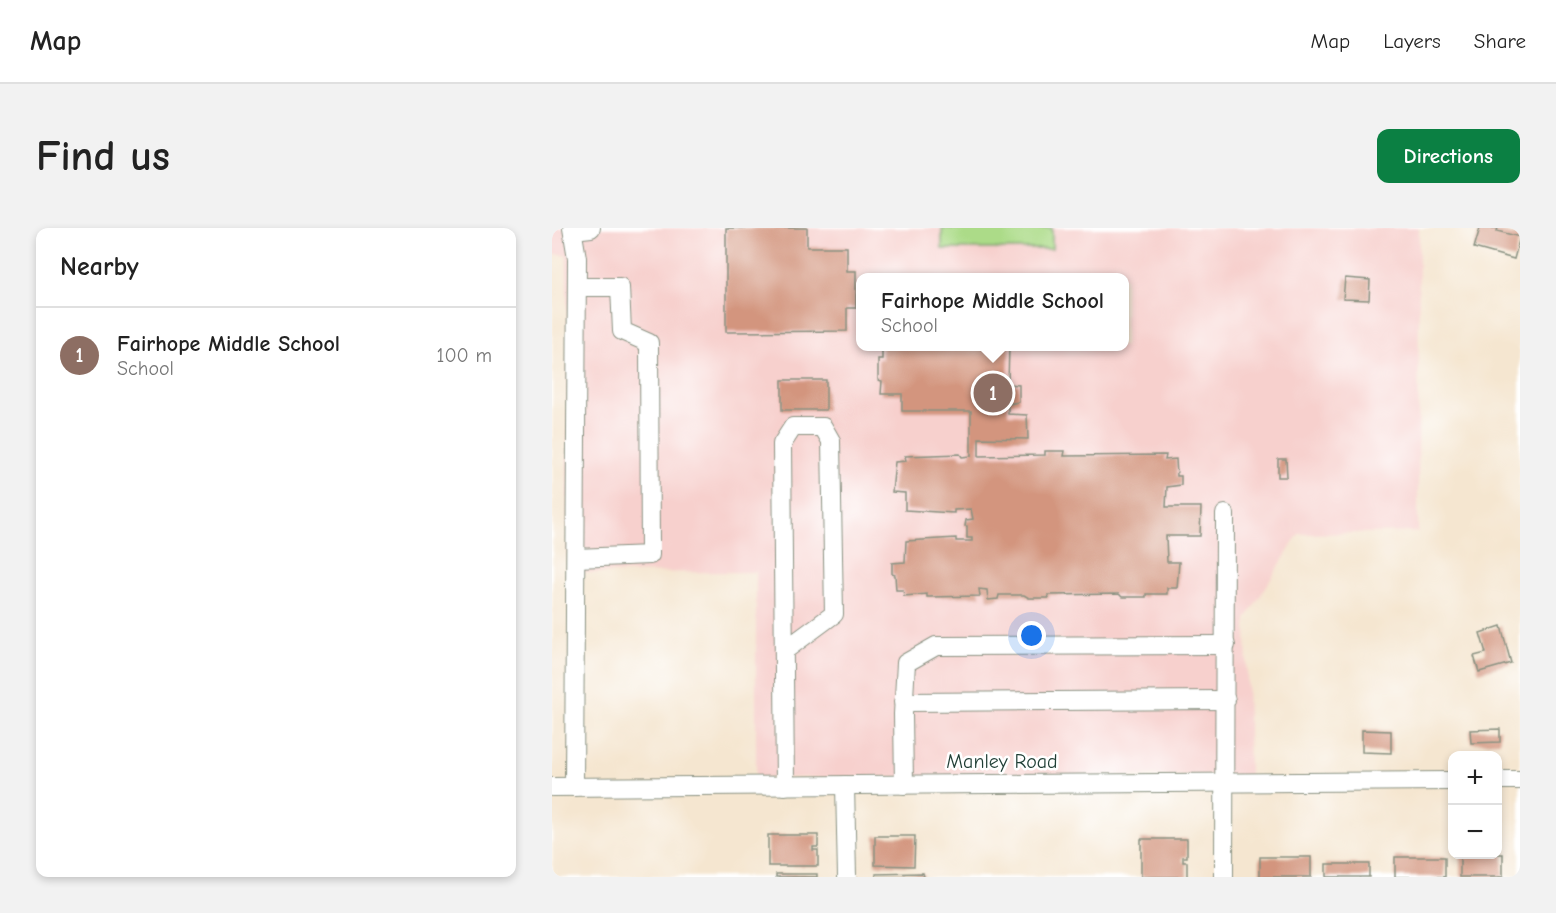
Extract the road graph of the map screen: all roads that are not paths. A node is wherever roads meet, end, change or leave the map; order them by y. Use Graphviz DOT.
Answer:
graph roads {
  1 [pos="578,229"];
  2 [pos="577,287"];
  3 [pos="1225,514"];
  4 [pos="576,558"];
  5 [pos="1226,645"];
  6 [pos="784,651"];
  7 [pos="1226,700"];
  8 [pos="903,702"];
  9 [pos="1502,780"];
  10 [pos="1520,780"];
  11 [pos="1448,781"];
  12 [pos="1224,782"];
  13 [pos="845,785"];
  14 [pos="904,785"];
  15 [pos="785,786"];
  16 [pos="574,787"];
  17 [pos="552,788"];
  18 [pos="847,877"];
  19 [pos="1224,877"];
  1 -- 2 [label="street"];
  2 -- 4 [label="street"];
  2 -- 4 [label="street"];
  3 -- 5 [label="street"];
  4 -- 16 [label="street"];
  5 -- 7 [label="street"];
  5 -- 8 [label="street"];
  6 -- 6 [label="street"];
  6 -- 15 [label="street"];
  7 -- 8 [label="street"];
  7 -- 12 [label="street"];
  8 -- 14 [label="street"];
  9 -- 10 [label="street"];
  11 -- 12 [label="street, Manley Road"];
  12 -- 14 [label="street, Manley Road"];
  12 -- 19 [label="street"];
  13 -- 14 [label="street, Manley Road"];
  13 -- 15 [label="street, Manley Road"];
  13 -- 18 [label="street"];
  15 -- 16 [label="street, Manley Road"];
  16 -- 17 [label="street, Manley Road"];
}
